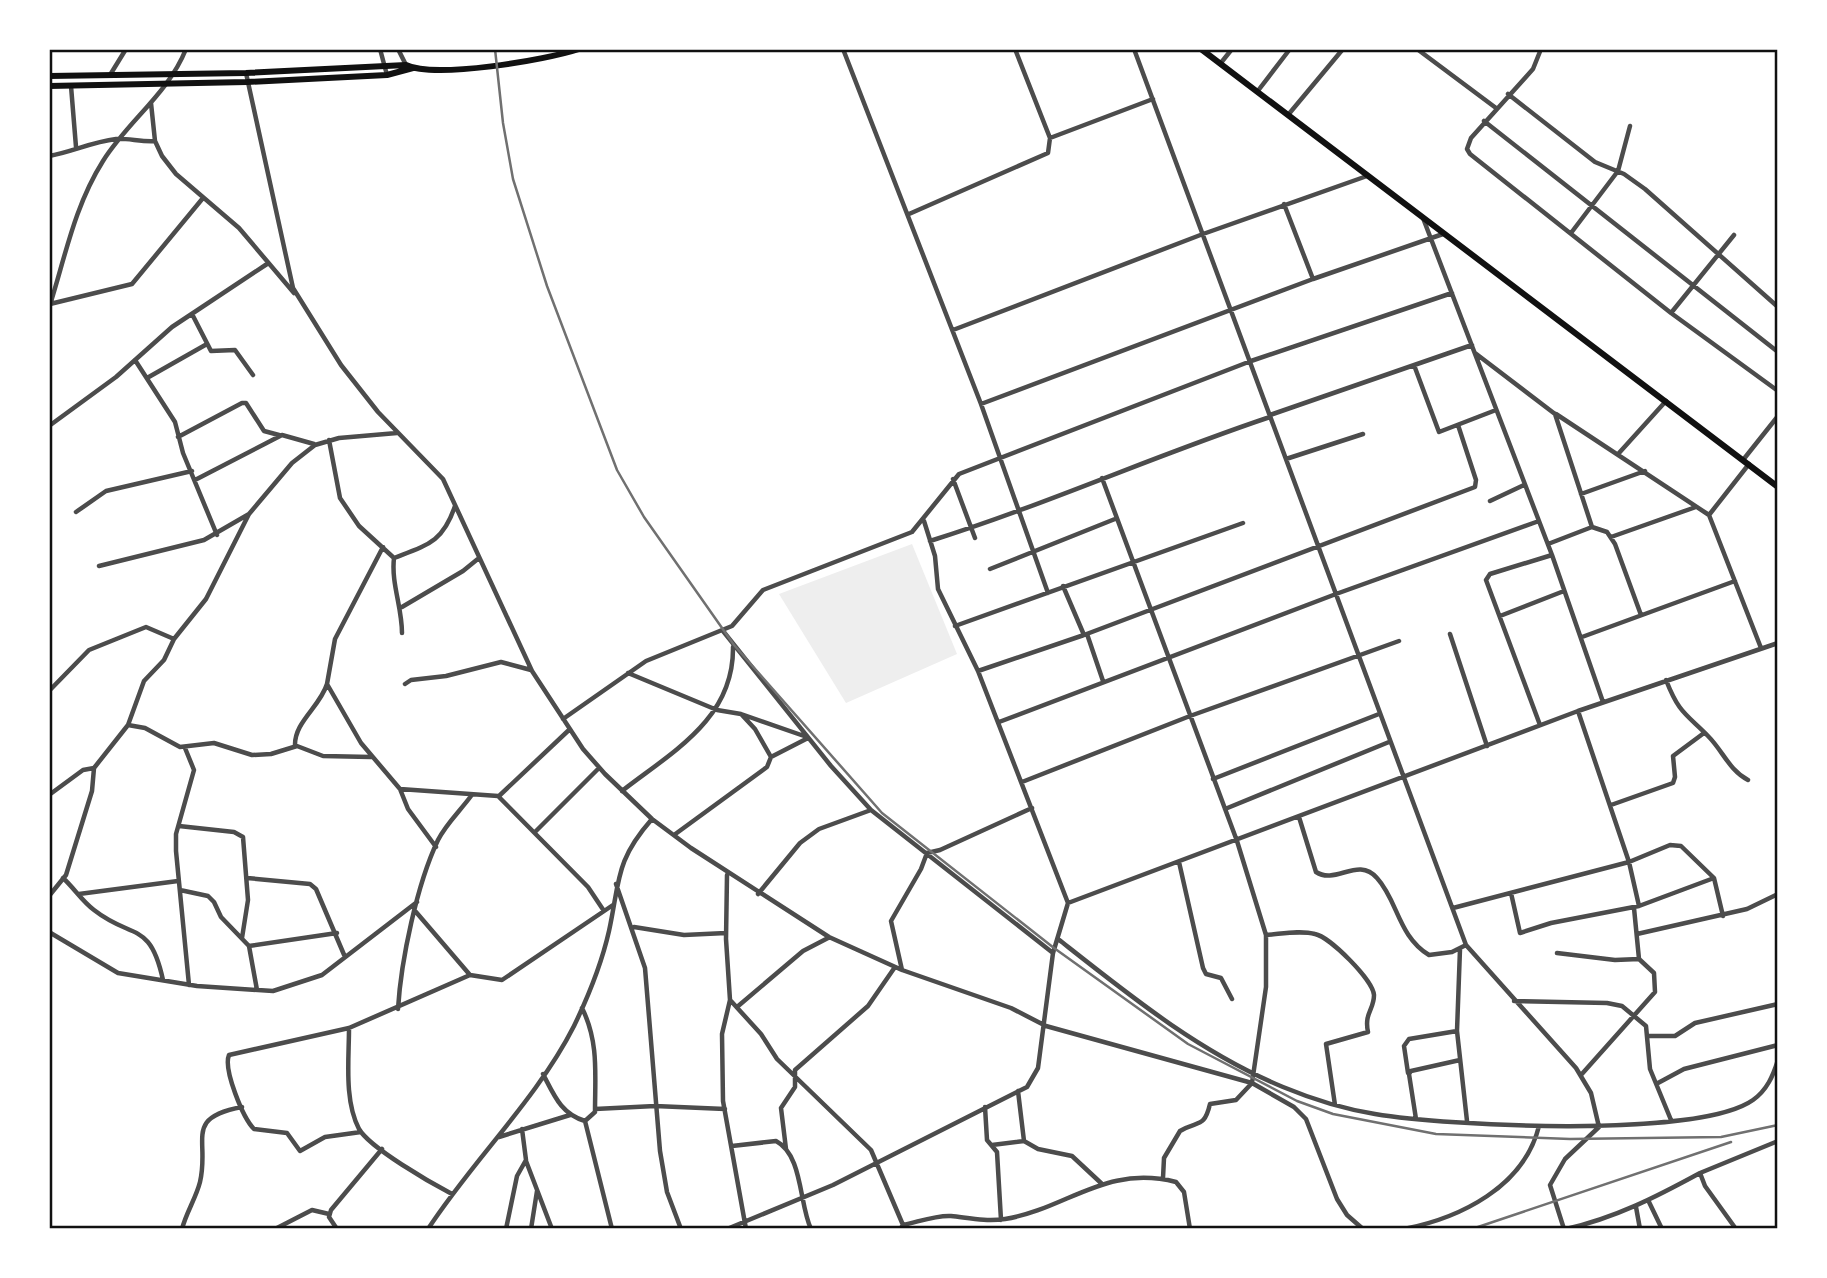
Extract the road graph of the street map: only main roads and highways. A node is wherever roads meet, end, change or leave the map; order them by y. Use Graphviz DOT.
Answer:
graph roads {
  1 [pos="579,49"];
  2 [pos="1201,49"];
  3 [pos="319,69"];
  4 [pos="411,69"];
  5 [pos="49,76"];
  6 [pos="320,78"];
  7 [pos="49,86"];
  8 [pos="1778,487"];
  1 -- 4 [label="main road"];
  2 -- 8 [label="main road"];
  3 -- 4 [label="main road"];
  3 -- 5 [label="main road"];
  3 -- 6 [label="main road"];
  4 -- 6 [label="main road"];
  6 -- 7 [label="main road"];
}
